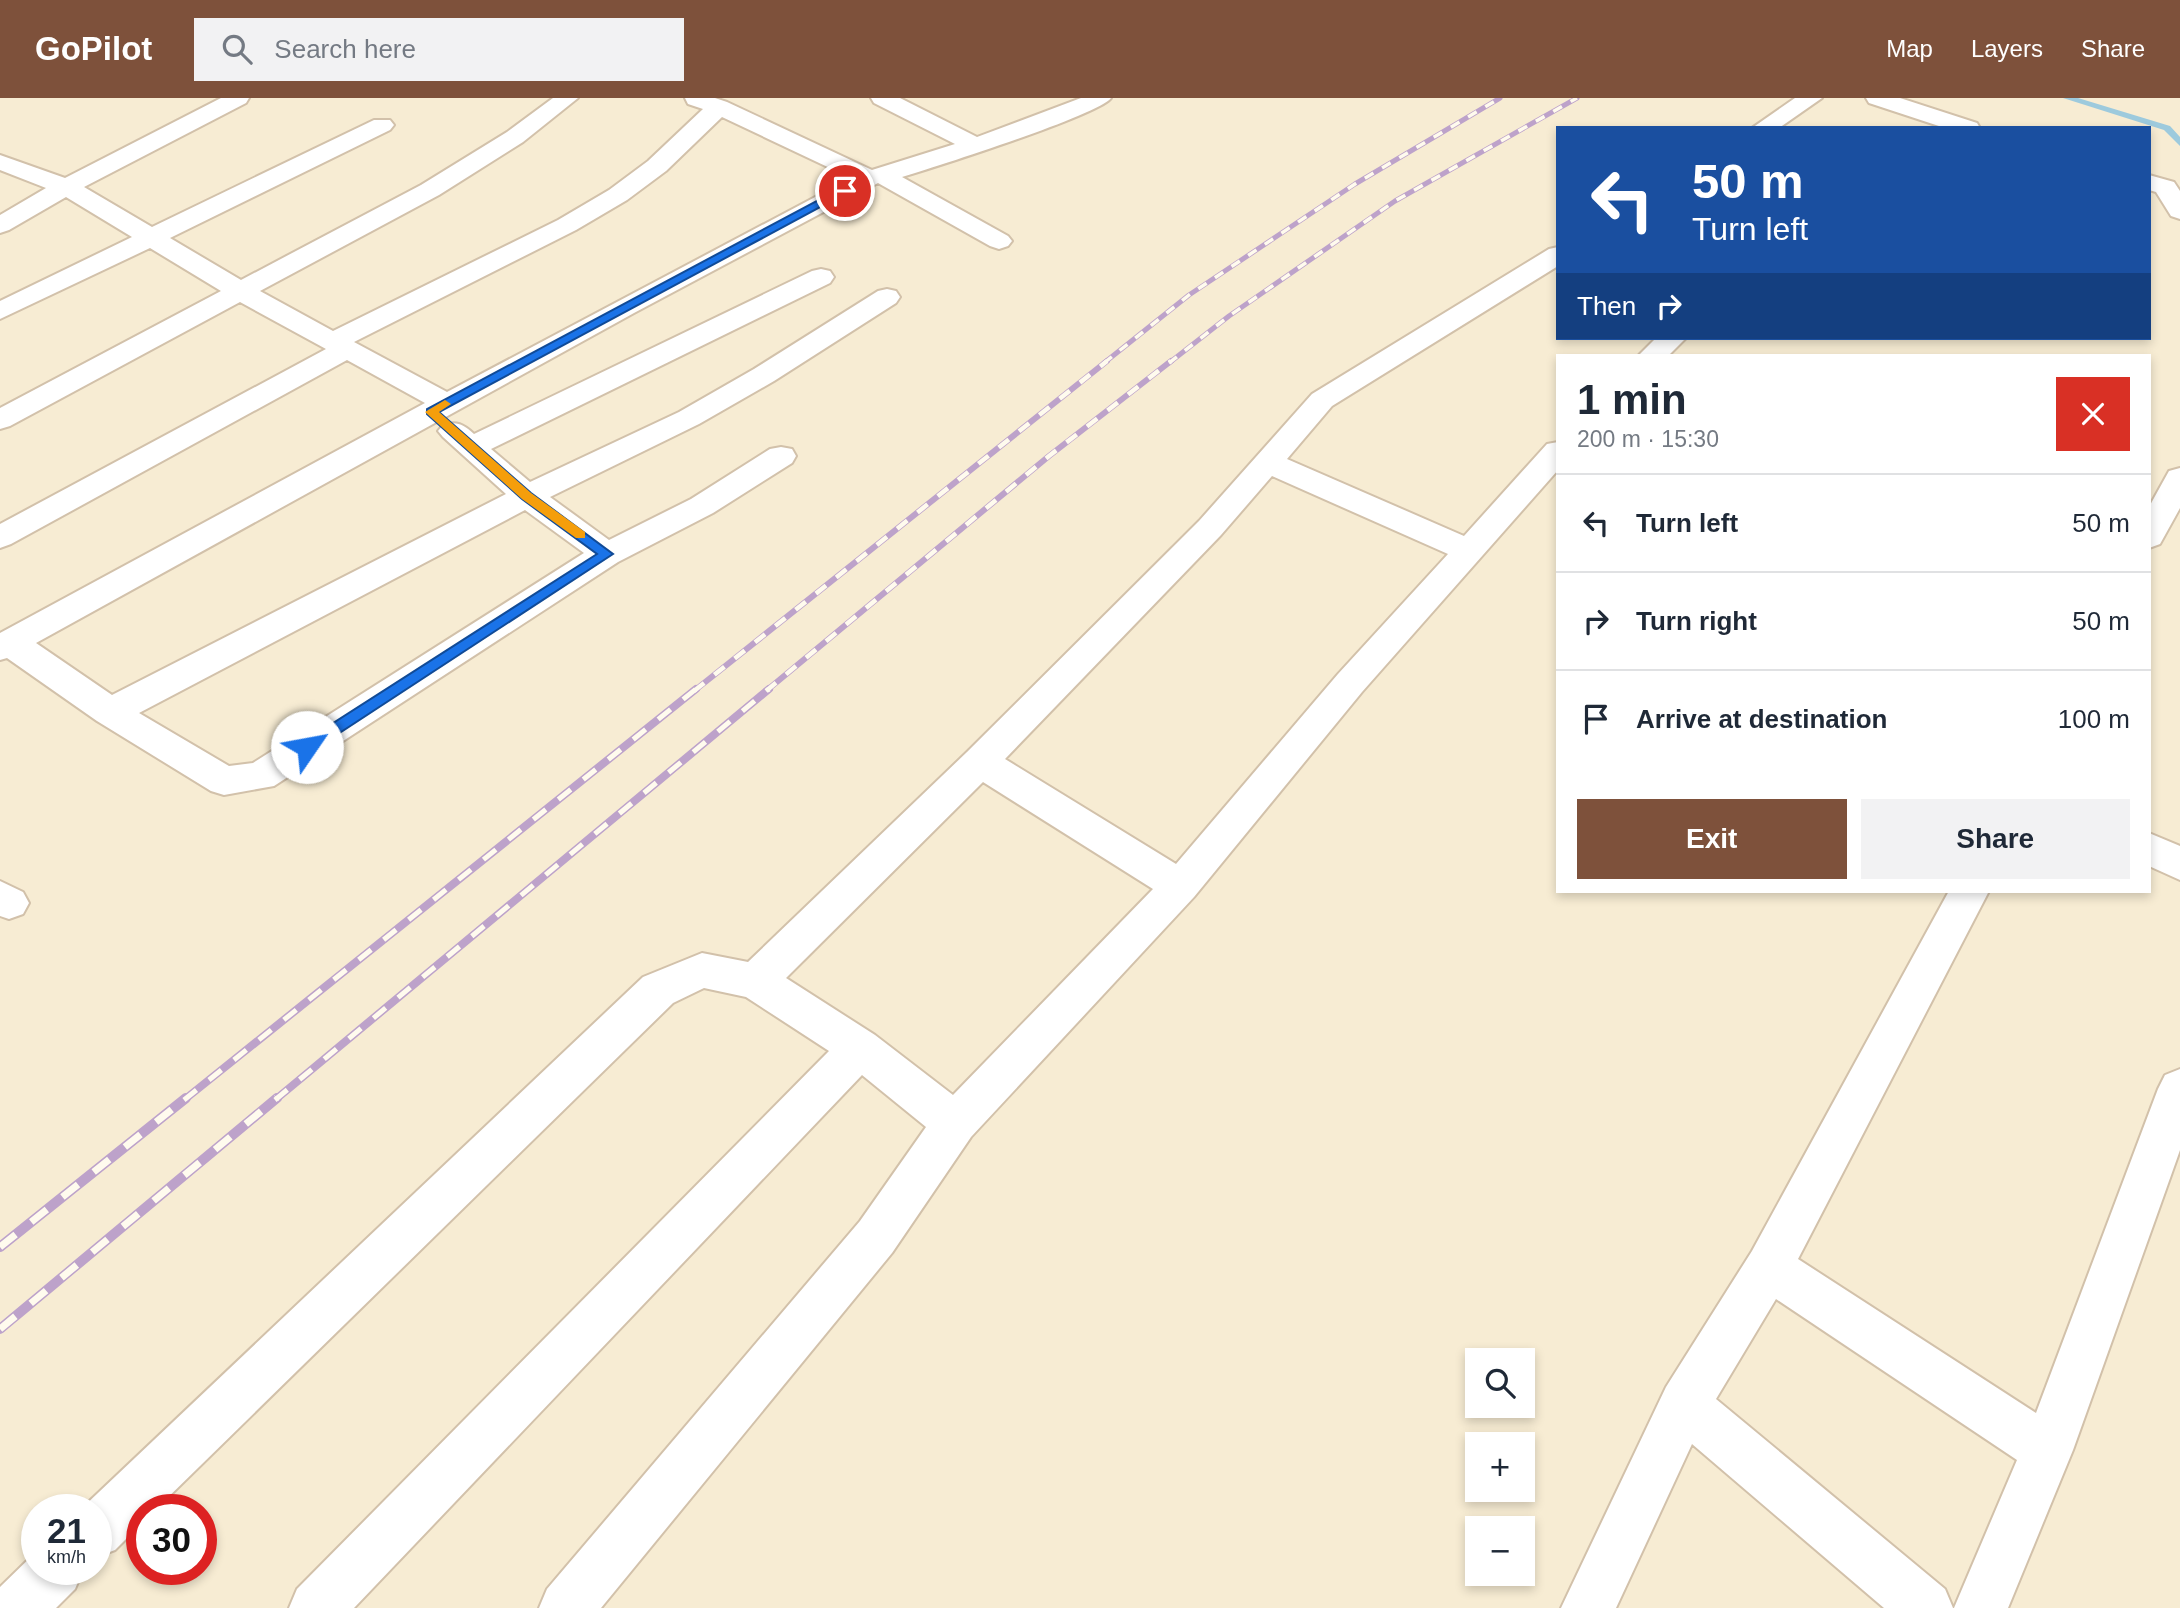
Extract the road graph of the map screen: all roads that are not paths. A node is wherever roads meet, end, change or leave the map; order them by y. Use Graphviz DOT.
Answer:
graph roads {
  1 [pos="238,98"];
  2 [pos="567,98"];
  3 [pos="693,98"];
  4 [pos="882,98"];
  5 [pos="1043,98"];
  6 [pos="1100,98"];
  7 [pos="1811,98"];
  8 [pos="1877,98"];
  9 [pos="719,107"];
  10 [pos="1068,112"];
  11 [pos="1915,121"];
  12 [pos="382,125"];
  13 [pos="1766,126"];
  14 [pos="1954,126"];
  15 [pos="975,145"];
  16 [pos="0,162"];
  17 [pos="875,176"];
  18 [pos="2151,183"];
  19 [pos="66,187"];
  20 [pos="2180,211"];
  21 [pos="0,225"];
  22 [pos="149,238"];
  23 [pos="999,241"];
  24 [pos="1556,256"];
  25 [pos="821,277"];
  26 [pos="238,290"];
  27 [pos="887,297"];
  28 [pos="0,311"];
  29 [pos="1670,340"];
  30 [pos="340,345"];
  31 [pos="1654,354"];
  32 [pos="438,408"];
  33 [pos="0,419"];
  34 [pos="471,447"];
  35 [pos="1556,453"];
  36 [pos="781,456"];
  37 [pos="1267,462"];
  38 [pos="2180,478"];
  39 [pos="527,496"];
  40 [pos="2151,533"];
  41 [pos="0,537"];
  42 [pos="1468,550"];
  43 [pos="607,554"];
  44 [pos="5,645"];
  45 [pos="110,712"];
  46 [pos="980,762"];
  47 [pos="2151,849"];
  48 [pos="2180,864"];
  49 [pos="1180,886"];
  50 [pos="1968,893"];
  51 [pos="756,981"];
  52 [pos="860,1048"];
  53 [pos="2180,1088"];
  54 [pos="955,1124"];
  55 [pos="1769,1267"];
  56 [pos="1684,1405"];
  57 [pos="2047,1450"];
  58 [pos="112,1516"];
  59 [pos="41,1585"];
  60 [pos="17,1608"];
  61 [pos="316,1608"];
  62 [pos="566,1608"];
  63 [pos="1588,1608"];
  64 [pos="1926,1608"];
  65 [pos="1981,1608"];
  1 -- 19 [label="street"];
  2 -- 26 [label="street"];
  3 -- 9 [label="street"];
  4 -- 15 [label="street"];
  5 -- 10 [label="street"];
  6 -- 10 [label="street"];
  7 -- 13 [label="street"];
  8 -- 11 [label="street"];
  9 -- 17 [label="street"];
  9 -- 30 [label="street"];
  10 -- 15 [label="street"];
  11 -- 14 [label="street"];
  12 -- 22 [label="street"];
  15 -- 17 [label="street"];
  16 -- 19 [label="street"];
  17 -- 23 [label="street"];
  17 -- 32 [label="street"];
  18 -- 20 [label="street"];
  19 -- 21 [label="street"];
  19 -- 22 [label="street"];
  22 -- 26 [label="street"];
  22 -- 28 [label="street"];
  24 -- 37 [label="street"];
  25 -- 34 [label="street"];
  26 -- 30 [label="street"];
  26 -- 33 [label="street"];
  27 -- 39 [label="street"];
  29 -- 31 [label="street"];
  30 -- 32 [label="street"];
  30 -- 41 [label="street"];
  32 -- 34 [label="street"];
  32 -- 44 [label="street"];
  34 -- 39 [label="street"];
  35 -- 42 [label="street"];
  36 -- 43 [label="street"];
  37 -- 42 [label="street"];
  37 -- 46 [label="street"];
  38 -- 40 [label="street"];
  39 -- 43 [label="street"];
  39 -- 45 [label="street"];
  42 -- 49 [label="street"];
  43 -- 45 [label="street"];
  44 -- 45 [label="street"];
  46 -- 49 [label="street"];
  46 -- 51 [label="street"];
  47 -- 48 [label="street"];
  49 -- 54 [label="street"];
  50 -- 55 [label="street"];
  51 -- 52 [label="street"];
  51 -- 58 [label="street"];
  52 -- 54 [label="street"];
  52 -- 61 [label="street"];
  53 -- 57 [label="street"];
  54 -- 62 [label="street"];
  55 -- 56 [label="street"];
  55 -- 57 [label="street"];
  56 -- 63 [label="street"];
  56 -- 64 [label="street"];
  57 -- 65 [label="street"];
  59 -- 60 [label="street"];
}
